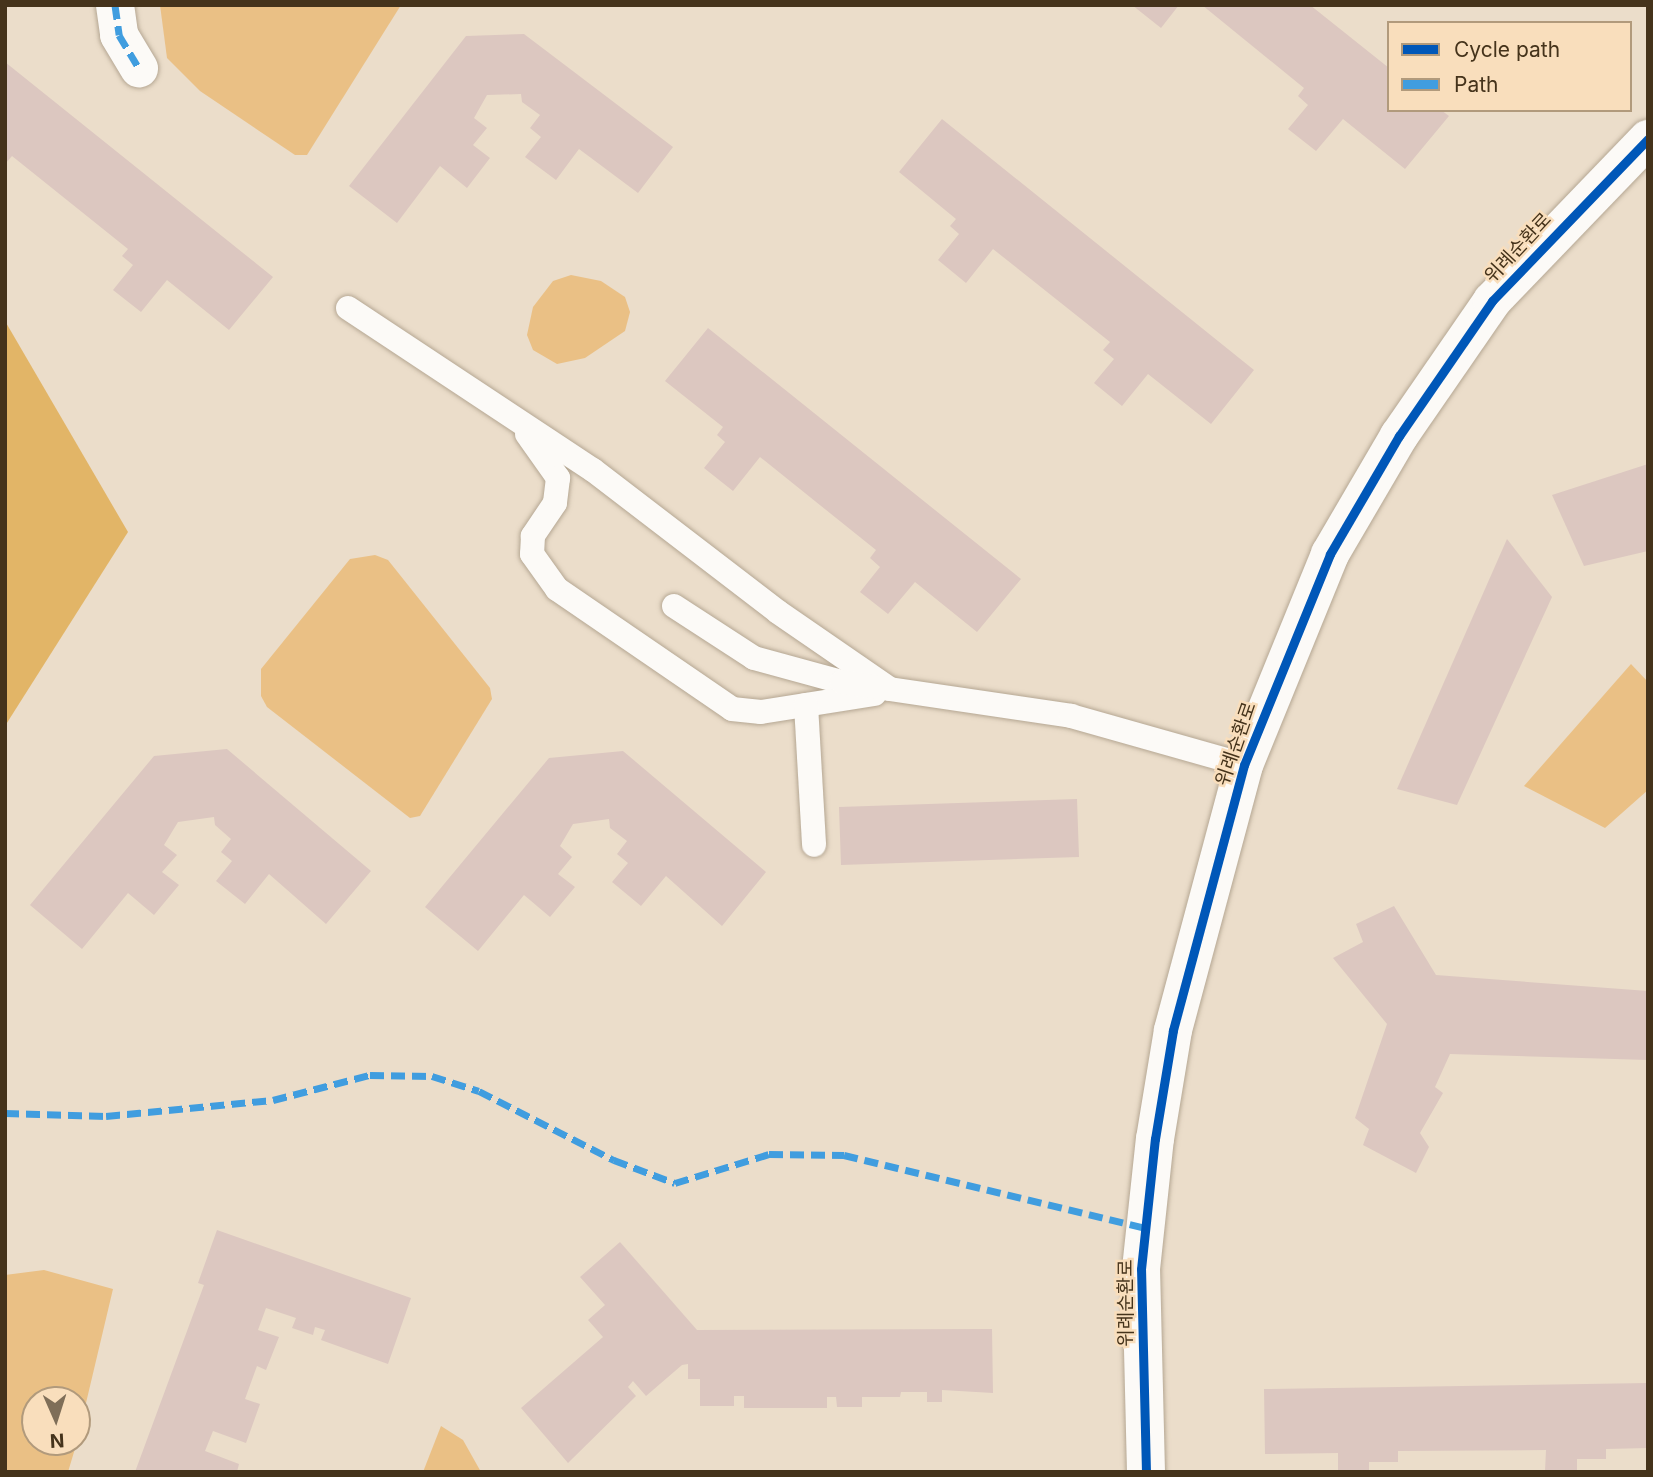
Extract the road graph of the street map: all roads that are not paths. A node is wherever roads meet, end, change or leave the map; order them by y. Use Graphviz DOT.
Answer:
graph roads {
  1 [pos="116,5"];
  2 [pos="139,68"];
  3 [pos="1648,139"];
  4 [pos="348,309"];
  5 [pos="520,425"];
  6 [pos="674,606"];
  7 [pos="895,690"];
  8 [pos="806,705"];
  9 [pos="1244,765"];
  10 [pos="814,845"];
  11 [pos="1146,1472"];
  1 -- 2 [label="street"];
  3 -- 9 [label="street, 위례순환로"];
  4 -- 5 [label="lane"];
  5 -- 7 [label="lane"];
  5 -- 8 [label="lane"];
  6 -- 7 [label="lane"];
  7 -- 8 [label="lane"];
  7 -- 9 [label="lane"];
  8 -- 10 [label="lane"];
  9 -- 11 [label="street, 위례순환로"];
}
